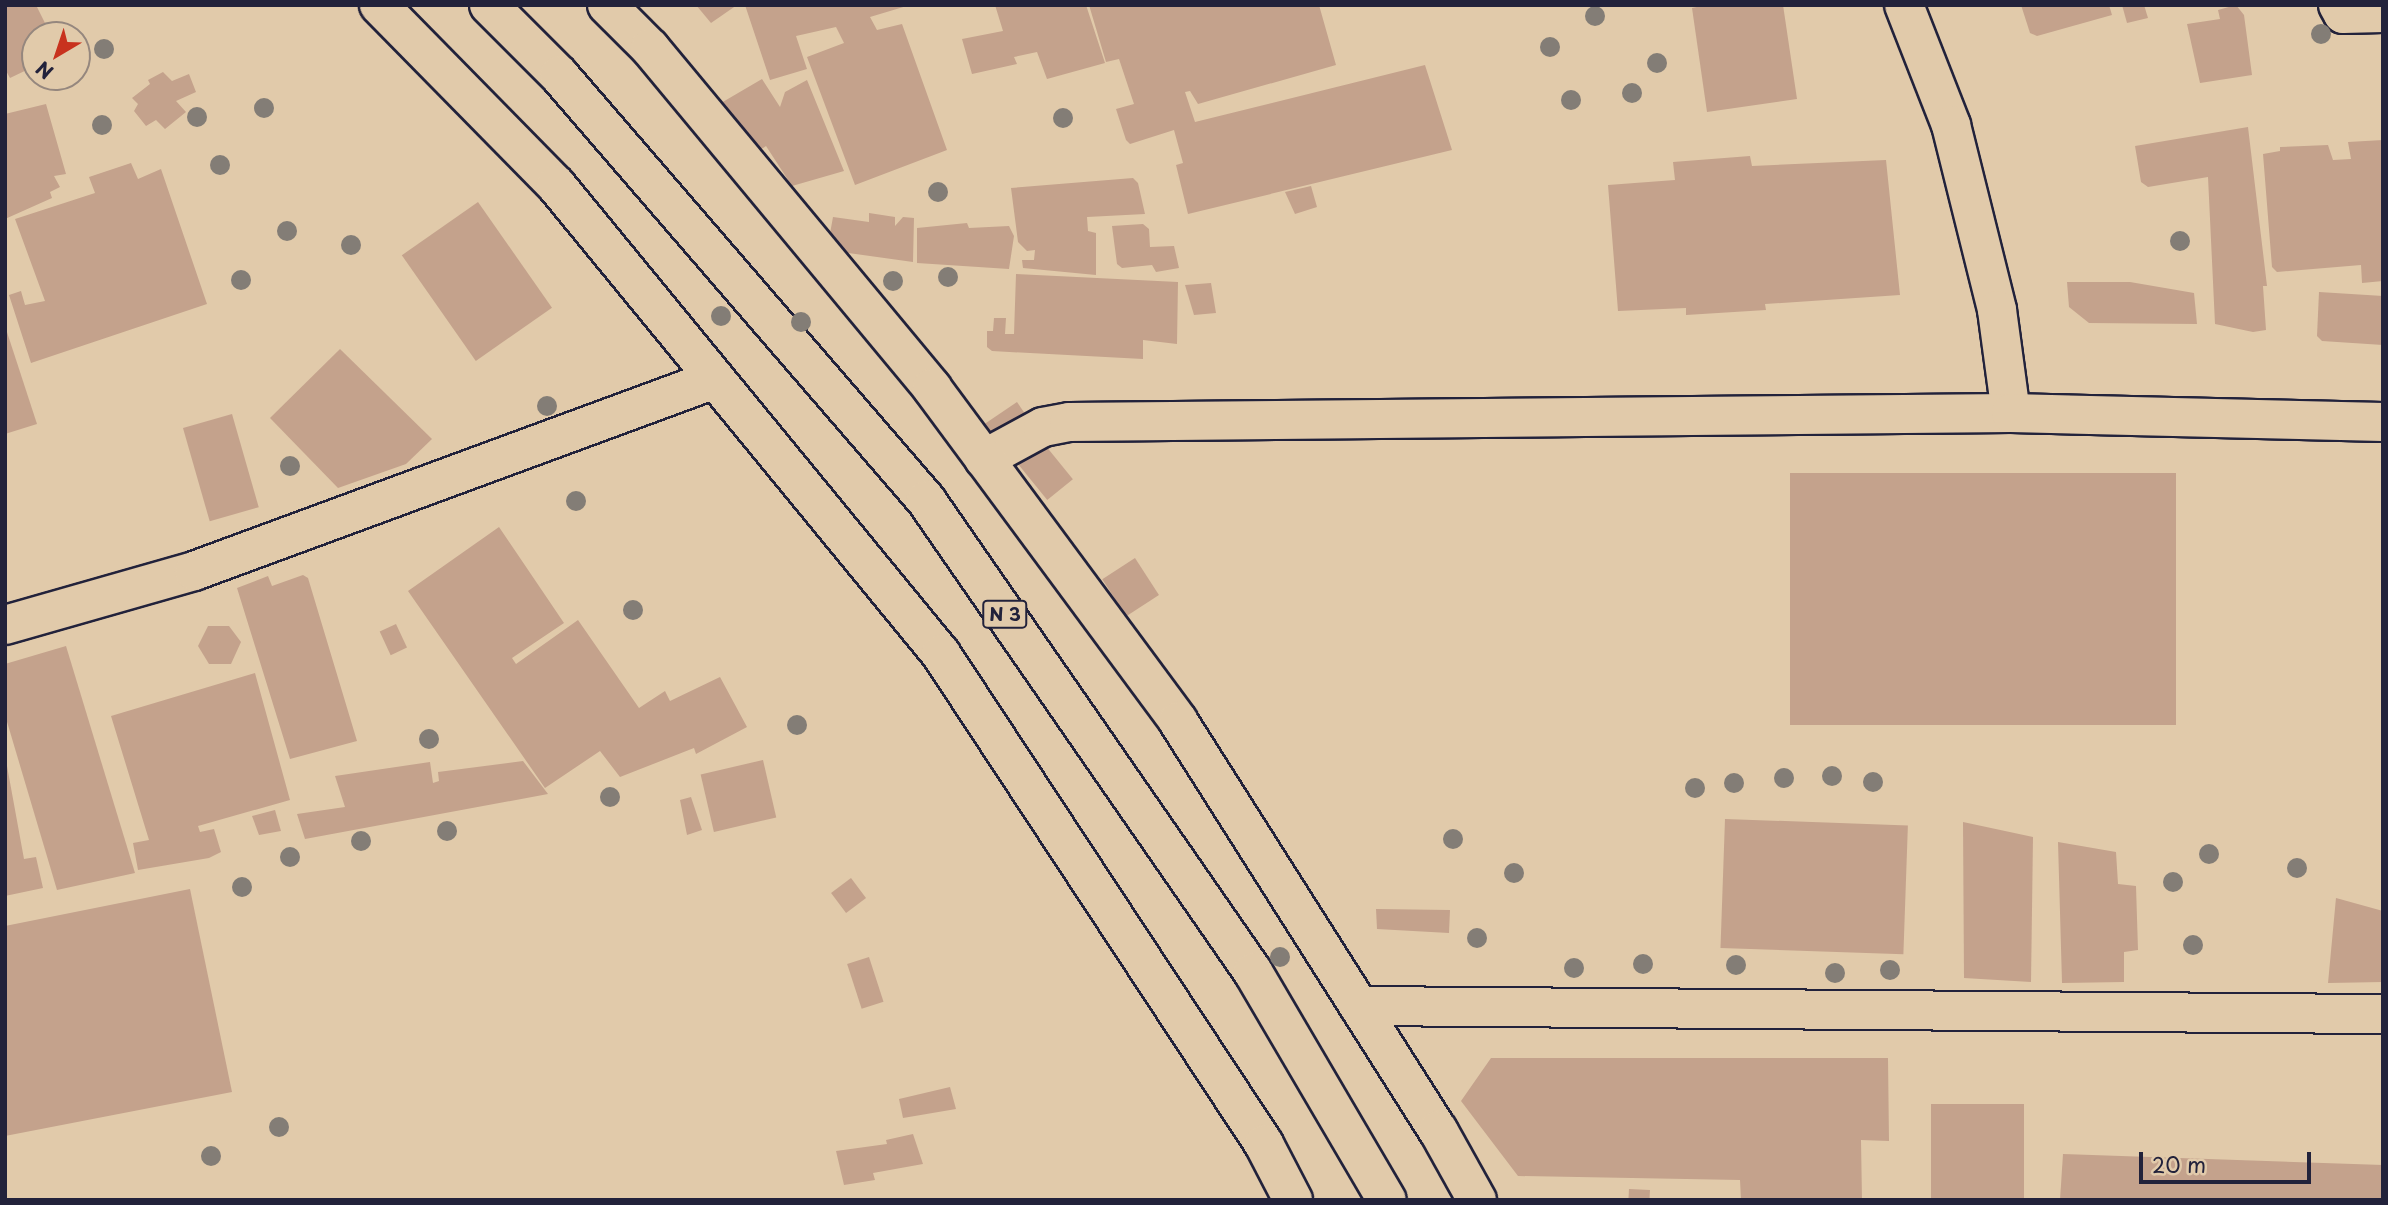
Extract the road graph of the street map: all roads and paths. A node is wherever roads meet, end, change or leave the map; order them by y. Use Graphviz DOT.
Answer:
graph roads {
  1 [pos="379,5"];
  2 [pos="489,5"];
  3 [pos="607,5"];
  4 [pos="1904,5"];
  5 [pos="2338,5"];
  6 [pos="2383,13"];
  7 [pos="715,379"];
  8 [pos="2011,413"];
  9 [pos="2383,422"];
  10 [pos="985,460"];
  11 [pos="5,625"];
  12 [pos="1359,1006"];
  13 [pos="2383,1014"];
  14 [pos="1293,1200"];
  15 [pos="1387,1200"];
  16 [pos="1477,1200"];
  1 -- 7 [label="main road"];
  2 -- 15 [label="main road, N 3"];
  3 -- 10 [label="main road"];
  4 -- 8 [label="main road"];
  5 -- 6 [label="main road"];
  7 -- 11 [label="main road"];
  7 -- 14 [label="main road"];
  8 -- 9 [label="main road"];
  8 -- 10 [label="main road"];
  10 -- 12 [label="main road"];
  12 -- 13 [label="main road"];
  12 -- 16 [label="main road"];
}
